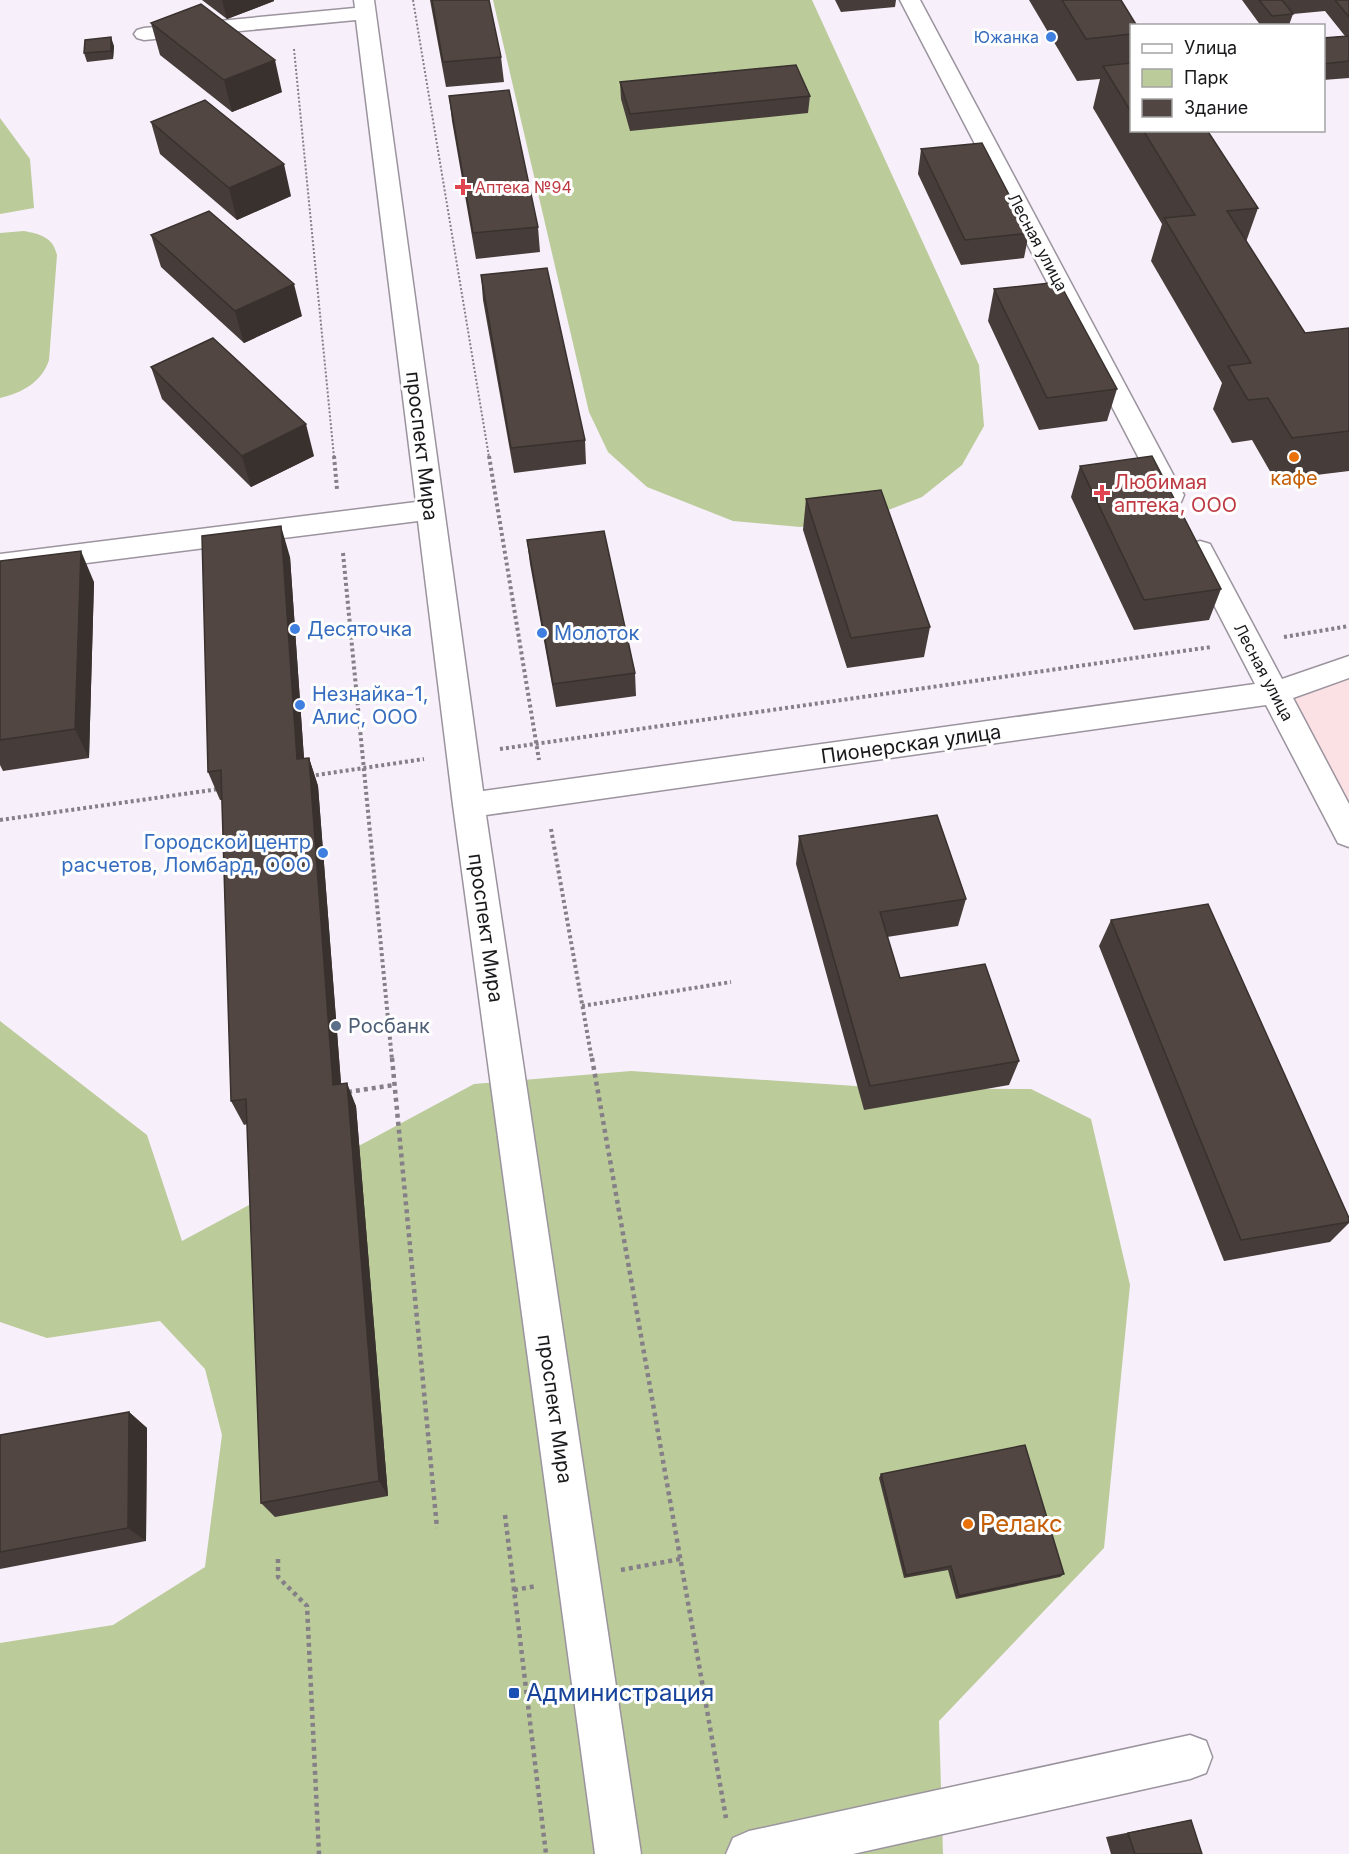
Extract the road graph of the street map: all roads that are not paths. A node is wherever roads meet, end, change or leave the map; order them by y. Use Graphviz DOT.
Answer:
graph roads {
  1 [pos="910,0"];
  2 [pos="365,7"];
  3 [pos="144,34"];
  4 [pos="430,510"];
  5 [pos="0,564"];
  6 [pos="1349,667"];
  7 [pos="1275,693"];
  8 [pos="468,805"];
  9 [pos="1349,834"];
  10 [pos="1190,1757"];
  11 [pos="739,1842"];
  12 [pos="618,1854"];
  1 -- 7 [label="street, Лесная улица"];
  2 -- 3 [label="street"];
  2 -- 4 [label="street, проспект Мира"];
  4 -- 5 [label="street"];
  4 -- 8 [label="street, проспект Мира"];
  6 -- 7 [label="street, Пионерская улица"];
  7 -- 8 [label="street, Пионерская улица"];
  7 -- 9 [label="street, Лесная улица"];
  8 -- 12 [label="street, проспект Мира"];
  10 -- 11 [label="street"];
}
